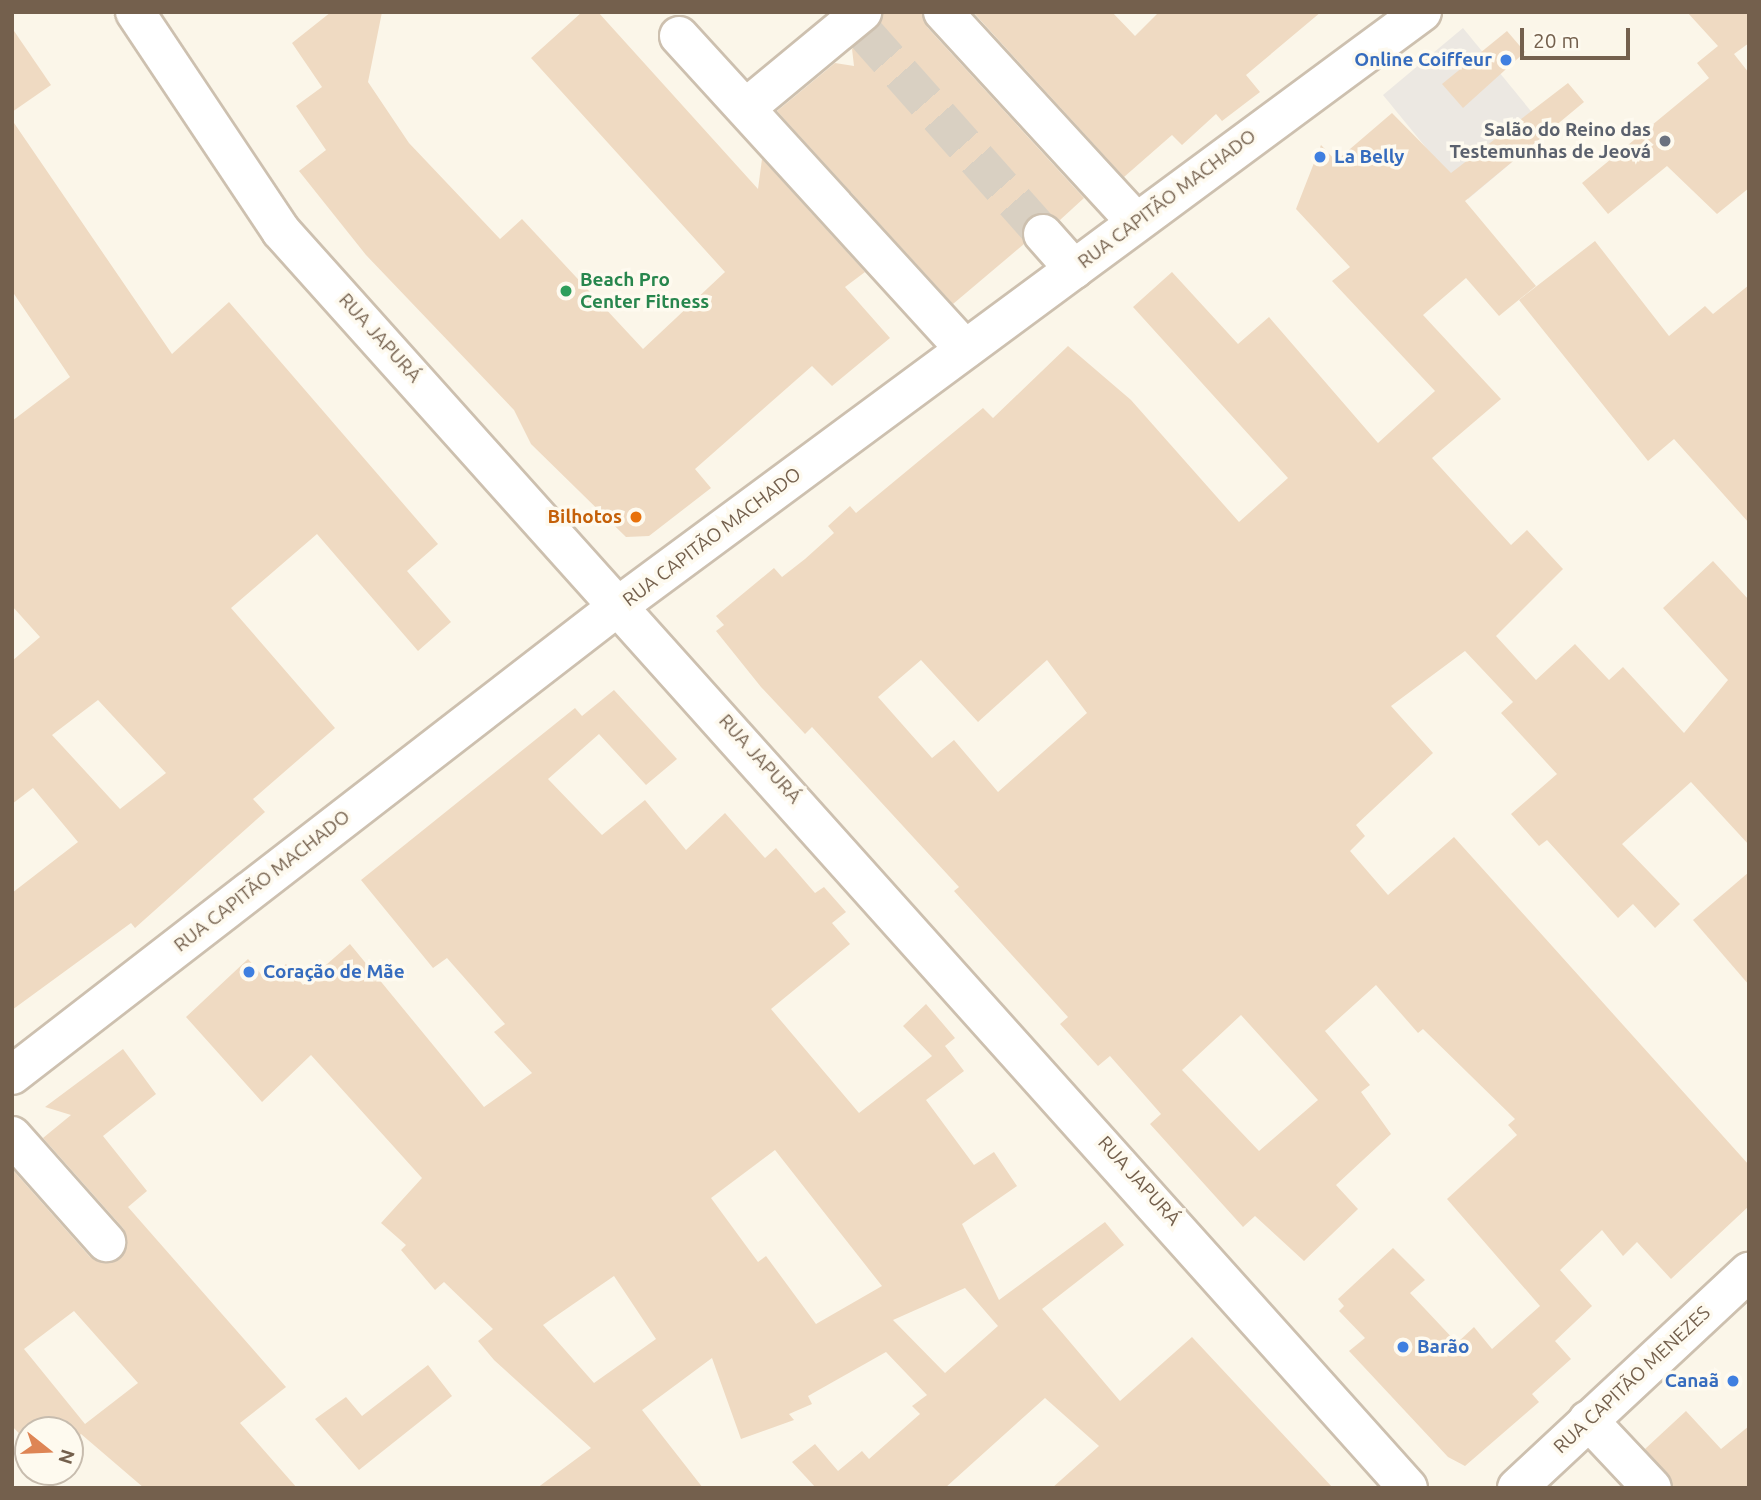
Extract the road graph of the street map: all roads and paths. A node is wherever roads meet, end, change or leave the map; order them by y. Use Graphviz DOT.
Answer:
graph roads {
  1 [pos="135,12"];
  2 [pos="943,12"];
  3 [pos="1422,12"];
  4 [pos="856,19"];
  5 [pos="679,36"];
  6 [pos="746,108"];
  7 [pos="1135,221"];
  8 [pos="1043,234"];
  9 [pos="1074,269"];
  10 [pos="965,349"];
  11 [pos="621,604"];
  12 [pos="12,1075"];
  13 [pos="12,1136"];
  14 [pos="106,1242"];
  15 [pos="1749,1272"];
  16 [pos="1588,1420"];
  17 [pos="1408,1488"];
  18 [pos="1517,1488"];
  19 [pos="1651,1488"];
  1 -- 11 [label="street, RUA JAPURÁ"];
  2 -- 7 [label="street"];
  3 -- 7 [label="street, RUA CAPITÃO MACHADO"];
  4 -- 6 [label="street"];
  5 -- 6 [label="street"];
  6 -- 10 [label="street"];
  7 -- 9 [label="street, RUA CAPITÃO MACHADO"];
  8 -- 9 [label="street"];
  9 -- 10 [label="street, RUA CAPITÃO MACHADO"];
  10 -- 11 [label="street, RUA CAPITÃO MACHADO"];
  11 -- 12 [label="street, RUA CAPITÃO MACHADO"];
  11 -- 17 [label="street, RUA JAPURÁ"];
  13 -- 14 [label="street"];
  15 -- 16 [label="street, RUA CAPITÃO MENEZES"];
  16 -- 18 [label="street, RUA CAPITÃO MENEZES"];
  16 -- 19 [label="street"];
}
